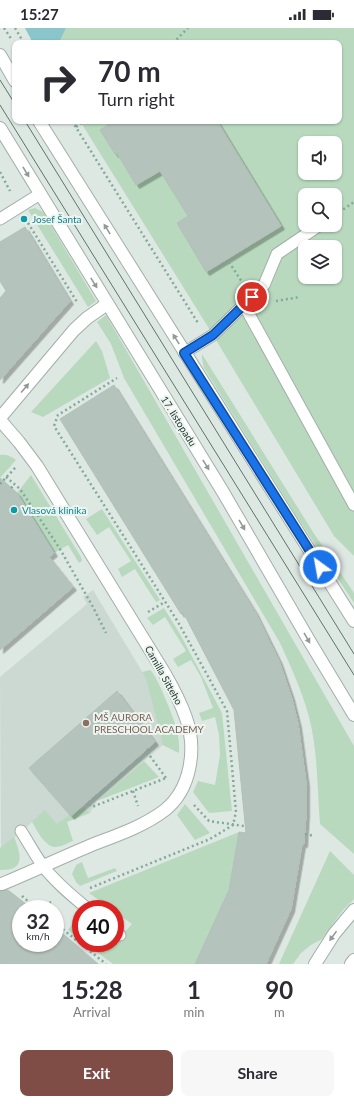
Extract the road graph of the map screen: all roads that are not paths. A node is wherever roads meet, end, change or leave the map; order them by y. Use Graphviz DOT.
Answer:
graph roads {
  1 [pos="0,55"];
  2 [pos="12,76"];
  3 [pos="41,124"];
  4 [pos="3,133"];
  5 [pos="40,194"];
  6 [pos="0,219"];
  7 [pos="310,232"];
  8 [pos="107,304"];
  9 [pos="244,305"];
  10 [pos="184,353"];
  11 [pos="0,419"];
  12 [pos="354,505"];
  13 [pos="354,620"];
  14 [pos="354,715"];
  15 [pos="21,831"];
  16 [pos="43,865"];
  17 [pos="2,884"];
  18 [pos="77,900"];
  19 [pos="354,910"];
  20 [pos="354,960"];
  21 [pos="314,964"];
  22 [pos="351,964"];
  1 -- 2 [label="street"];
  10 -- 3 [label="street, one-way"];
  4 -- 5 [label="street, 17. listopadu, one-way"];
  5 -- 6 [label="lane"];
  5 -- 8 [label="street, 17. listopadu, one-way"];
  7 -- 9 [label="lane"];
  11 -- 8 [label="street, one-way"];
  8 -- 14 [label="street, 17. listopadu, one-way"];
  9 -- 10 [label="lane"];
  9 -- 12 [label="lane"];
  10 -- 13 [label="street"];
  11 -- 16 [label="street, Camilla Sitteho"];
  15 -- 16 [label="lane"];
  16 -- 17 [label="street, Camilla Sitteho"];
  16 -- 18 [label="lane"];
  19 -- 21 [label="street, one-way"];
  20 -- 22 [label="street"];
}
